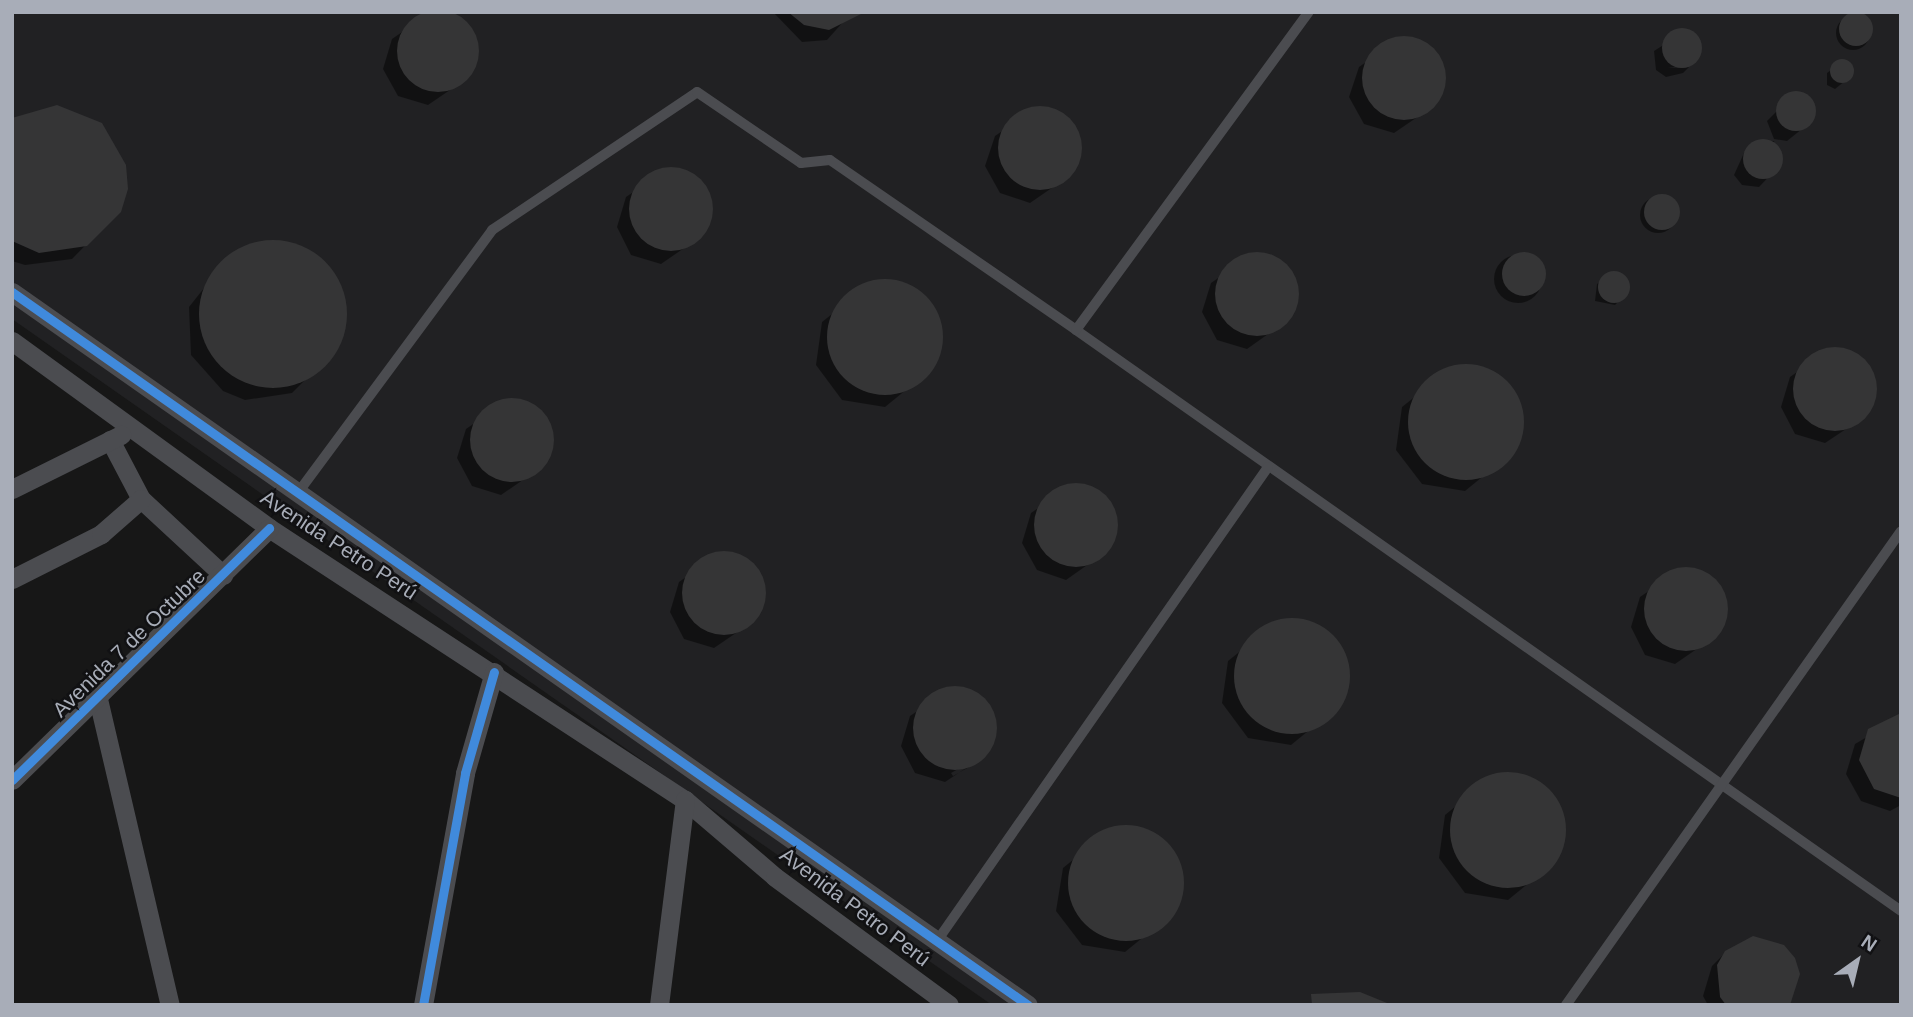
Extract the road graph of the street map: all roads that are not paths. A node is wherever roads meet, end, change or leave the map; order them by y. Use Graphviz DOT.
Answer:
graph roads {
  1 [pos="1309,12"];
  2 [pos="12,292"];
  3 [pos="1076,330"];
  4 [pos="12,341"];
  5 [pos="132,429"];
  6 [pos="110,440"];
  7 [pos="1268,467"];
  8 [pos="12,489"];
  9 [pos="297,494"];
  10 [pos="141,499"];
  11 [pos="269,528"];
  12 [pos="1901,531"];
  13 [pos="223,575"];
  14 [pos="12,579"];
  15 [pos="494,672"];
  16 [pos="98,699"];
  17 [pos="14,775"];
  18 [pos="1719,786"];
  19 [pos="685,800"];
  20 [pos="1901,911"];
  21 [pos="937,941"];
  22 [pos="170,1005"];
  23 [pos="423,1005"];
  24 [pos="659,1005"];
  25 [pos="949,1005"];
  26 [pos="1028,1005"];
  27 [pos="1566,1005"];
  1 -- 3 [label="lane"];
  2 -- 9 [label="street"];
  3 -- 7 [label="lane"];
  3 -- 9 [label="lane"];
  4 -- 5 [label="street, Avenida Petro Perú"];
  5 -- 6 [label="street"];
  5 -- 11 [label="street, Avenida Petro Perú"];
  6 -- 8 [label="street"];
  6 -- 10 [label="street"];
  7 -- 18 [label="lane"];
  7 -- 21 [label="lane"];
  9 -- 21 [label="street"];
  10 -- 13 [label="street"];
  10 -- 14 [label="street"];
  11 -- 13 [label="street, Avenida 7 de Octubre"];
  11 -- 15 [label="street, Avenida Petro Perú"];
  12 -- 18 [label="lane"];
  13 -- 16 [label="street, Avenida 7 de Octubre"];
  15 -- 19 [label="street, Avenida Petro Perú"];
  15 -- 23 [label="street"];
  16 -- 17 [label="street, Avenida 7 de Octubre"];
  16 -- 22 [label="street"];
  18 -- 20 [label="lane"];
  18 -- 27 [label="lane"];
  19 -- 24 [label="street"];
  19 -- 25 [label="street, Avenida Petro Perú"];
  21 -- 26 [label="street"];
}
